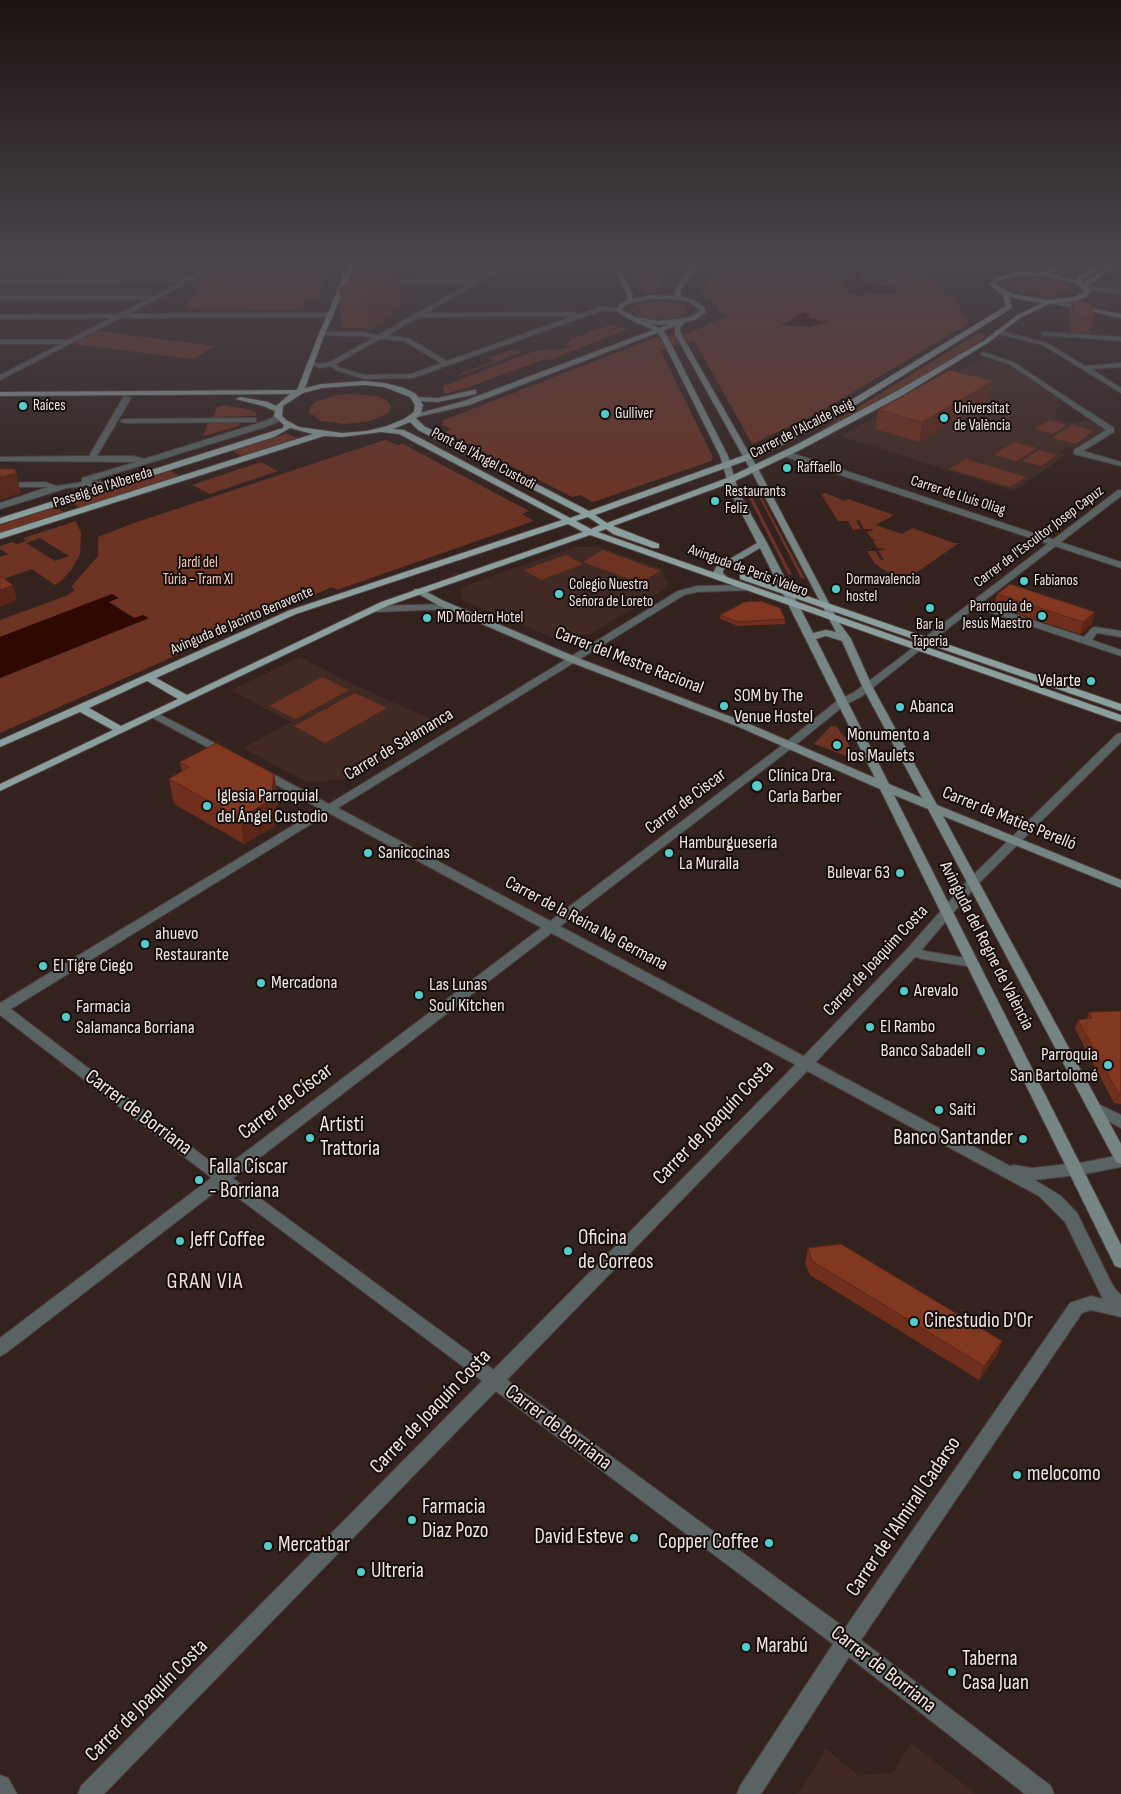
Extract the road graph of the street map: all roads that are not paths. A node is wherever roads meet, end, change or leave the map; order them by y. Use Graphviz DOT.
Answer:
graph roads {
  1 [pos="57,348"];
  2 [pos="317,348"];
  3 [pos="359,348"];
  4 [pos="422,348"];
  5 [pos="492,348"];
  6 [pos="590,348"];
  7 [pos="611,348"];
  8 [pos="670,348"];
  9 [pos="685,348"];
  10 [pos="943,348"];
  11 [pos="976,348"];
  12 [pos="1051,348"];
  13 [pos="983,354"];
  14 [pos="311,363"];
  15 [pos="332,364"];
  16 [pos="447,364"];
  17 [pos="1121,364"];
  18 [pos="1084,368"];
  19 [pos="384,376"];
  20 [pos="0,378"];
  21 [pos="384,386"];
  22 [pos="1121,391"];
  23 [pos="300,392"];
  24 [pos="0,394"];
  25 [pos="127,398"];
  26 [pos="0,399"];
  27 [pos="416,399"];
  28 [pos="278,413"];
  29 [pos="413,417"];
  30 [pos="253,420"];
  31 [pos="124,421"];
  32 [pos="288,425"];
  33 [pos="382,430"];
  34 [pos="322,434"];
  35 [pos="786,454"];
  36 [pos="724,455"];
  37 [pos="92,458"];
  38 [pos="198,458"];
  39 [pos="0,459"];
  40 [pos="736,462"];
  41 [pos="138,463"];
  42 [pos="750,464"];
  43 [pos="1121,464"];
  44 [pos="726,466"];
  45 [pos="215,467"];
  46 [pos="730,480"];
  47 [pos="91,481"];
  48 [pos="0,485"];
  49 [pos="46,488"];
  50 [pos="101,489"];
  51 [pos="1121,492"];
  52 [pos="0,506"];
  53 [pos="588,514"];
  54 [pos="568,520"];
  55 [pos="0,521"];
  56 [pos="607,526"];
  57 [pos="590,532"];
  58 [pos="0,536"];
  59 [pos="763,543"];
  60 [pos="1053,543"];
  61 [pos="1121,565"];
  62 [pos="719,568"];
  63 [pos="398,578"];
  64 [pos="724,579"];
  65 [pos="749,588"];
  66 [pos="418,591"];
  67 [pos="787,592"];
  68 [pos="793,604"];
  69 [pos="824,604"];
  70 [pos="974,604"];
  71 [pos="450,607"];
  72 [pos="374,609"];
  73 [pos="831,618"];
  74 [pos="1121,634"];
  75 [pos="810,639"];
  76 [pos="846,639"];
  77 [pos="1086,642"];
  78 [pos="919,647"];
  79 [pos="1121,653"];
  80 [pos="574,660"];
  81 [pos="147,677"];
  82 [pos="868,686"];
  83 [pos="185,698"];
  84 [pos="842,702"];
  85 [pos="79,707"];
  86 [pos="1121,708"];
  87 [pos="155,715"];
  88 [pos="1121,719"];
  89 [pos="121,730"];
  90 [pos="1121,736"];
  91 [pos="0,744"];
  92 [pos="789,745"];
  93 [pos="234,757"];
  94 [pos="251,767"];
  95 [pos="883,785"];
  96 [pos="0,788"];
  97 [pos="932,806"];
  98 [pos="328,809"];
  99 [pos="1014,841"];
  100 [pos="972,883"];
  101 [pos="1121,884"];
  102 [pos="947,912"];
  103 [pos="550,927"];
  104 [pos="913,951"];
  105 [pos="972,963"];
  106 [pos="0,1009"];
  107 [pos="806,1063"];
  108 [pos="1094,1106"];
  109 [pos="1121,1122"];
  110 [pos="1121,1158"];
  111 [pos="1121,1162"];
  112 [pos="1000,1167"];
  113 [pos="1076,1169"];
  114 [pos="222,1178"];
  115 [pos="1121,1261"];
  116 [pos="1121,1305"];
  117 [pos="1121,1310"];
  118 [pos="0,1348"];
  119 [pos="496,1381"];
  120 [pos="847,1642"];
  121 [pos="0,1786"];
  122 [pos="6,1794"];
  123 [pos="89,1794"];
  124 [pos="748,1794"];
  125 [pos="1043,1794"];
  1 -- 20 [label="street"];
  2 -- 14 [label="main road"];
  3 -- 15 [label="street"];
  4 -- 16 [label="street"];
  5 -- 16 [label="street"];
  6 -- 27 [label="main road"];
  7 -- 29 [label="main road"];
  8 -- 36 [label="main road, Avinguda del Regne de València"];
  9 -- 42 [label="main road, Avinguda del Regne de València"];
  10 -- 42 [label="main road, Carrer de l'Alcalde Reig"];
  11 -- 35 [label="main road, Carrer de l'Alcalde Reig"];
  12 -- 18 [label="street"];
  13 -- 43 [label="street"];
  14 -- 15 [label="street"];
  14 -- 23 [label="main road"];
  15 -- 19 [label="street"];
  16 -- 19 [label="street"];
  17 -- 18 [label="street"];
  18 -- 22 [label="street"];
  19 -- 21 [label="street"];
  21 -- 23 [label="main road"];
  21 -- 27 [label="main road"];
  23 -- 24 [label="main road"];
  23 -- 28 [label="main road"];
  25 -- 26 [label="main road"];
  25 -- 28 [label="main road"];
  25 -- 37 [label="street"];
  27 -- 29 [label="main road"];
  28 -- 32 [label="main road"];
  28 -- 41 [label="street, Passeig de l'Albereda"];
  29 -- 33 [label="main road"];
  29 -- 53 [label="main road, Pont de l'Àngel Custodi"];
  30 -- 31 [label="street"];
  32 -- 34 [label="main road"];
  32 -- 38 [label="main road, Passeig de l'Albereda"];
  33 -- 34 [label="main road"];
  33 -- 54 [label="main road, Pont de l'Àngel Custodi"];
  34 -- 45 [label="main road, Passeig de l'Albereda"];
  35 -- 42 [label="main road, Carrer de l'Alcalde Reig"];
  35 -- 60 [label="street, Carrer de Lluís Oliag"];
  36 -- 40 [label="main road"];
  36 -- 44 [label="main road, Avinguda del Regne de València"];
  37 -- 39 [label="street"];
  37 -- 41 [label="street"];
  38 -- 45 [label="main road, Passeig de l'Albereda"];
  38 -- 50 [label="main road, Passeig de l'Albereda"];
  40 -- 42 [label="main road"];
  40 -- 44 [label="main road, Carrer de l'Alcalde Reig"];
  41 -- 47 [label="street, Passeig de l'Albereda"];
  42 -- 46 [label="main road, Carrer de l'Alcalde Reig"];
  42 -- 69 [label="main road, Avinguda del Regne de València"];
  44 -- 46 [label="main road, Avinguda del Regne de València"];
  44 -- 53 [label="main road, Carrer de l'Alcalde Reig"];
  45 -- 58 [label="main road, Passeig de l'Albereda"];
  46 -- 56 [label="main road, Carrer de l'Alcalde Reig"];
  46 -- 59 [label="main road, Avinguda del Regne de València"];
  47 -- 49 [label="street, Passeig de l'Albereda"];
  47 -- 50 [label="street"];
  48 -- 49 [label="street"];
  49 -- 52 [label="street, Passeig de l'Albereda"];
  50 -- 55 [label="main road, Passeig de l'Albereda"];
  51 -- 60 [label="street, Carrer de l'Escultor Josep Capuz"];
  53 -- 54 [label="main road, Avinguda de Jacinto Benavente"];
  53 -- 56 [label="main road, Avinguda de Peris i Valero"];
  54 -- 57 [label="main road, Avinguda de Peris i Valero"];
  54 -- 63 [label="main road, Avinguda de Jacinto Benavente"];
  56 -- 57 [label="main road"];
  56 -- 62 [label="main road, Avinguda de Peris i Valero"];
  57 -- 64 [label="main road, Avinguda de Peris i Valero"];
  57 -- 66 [label="main road"];
  59 -- 62 [label="main road"];
  59 -- 67 [label="main road, Avinguda del Regne de València"];
  60 -- 61 [label="street, Carrer de Lluís Oliag"];
  60 -- 70 [label="street, Carrer de l'Escultor Josep Capuz"];
  62 -- 64 [label="main road"];
  62 -- 67 [label="main road, Avinguda de Peris i Valero"];
  63 -- 66 [label="main road"];
  63 -- 81 [label="main road, Avinguda de Jacinto Benavente"];
  64 -- 65 [label="main road, Avinguda de Peris i Valero"];
  65 -- 68 [label="main road, Avinguda de Peris i Valero"];
  65 -- 80 [label="street, Carrer de Salamanca"];
  66 -- 71 [label="main road, Carrer del Mestre Racional"];
  66 -- 72 [label="main road"];
  67 -- 68 [label="main road, Avinguda del Regne de València"];
  67 -- 69 [label="main road, Avinguda de Peris i Valero"];
  68 -- 73 [label="main road, Avinguda de Peris i Valero"];
  68 -- 75 [label="main road, Avinguda del Regne de València"];
  69 -- 73 [label="main road, Avinguda del Regne de València"];
  69 -- 78 [label="main road, Avinguda de Peris i Valero"];
  70 -- 77 [label="street"];
  70 -- 78 [label="street, Carrer de l'Escultor Josep Capuz"];
  71 -- 72 [label="street"];
  71 -- 80 [label="main road, Carrer del Mestre Racional"];
  72 -- 83 [label="main road"];
  73 -- 76 [label="main road, Avinguda del Regne de València"];
  73 -- 78 [label="main road, Avinguda de Peris i Valero"];
  74 -- 77 [label="street"];
  75 -- 76 [label="main road"];
  75 -- 84 [label="main road, Avinguda del Regne de València"];
  76 -- 82 [label="main road, Avinguda del Regne de València"];
  77 -- 79 [label="street"];
  78 -- 82 [label="street"];
  78 -- 86 [label="main road, Avinguda de Peris i Valero"];
  78 -- 88 [label="main road, Avinguda de Peris i Valero"];
  80 -- 92 [label="main road, Carrer del Mestre Racional"];
  80 -- 98 [label="street, Carrer de Salamanca"];
  81 -- 83 [label="main road"];
  81 -- 85 [label="main road, Avinguda de Jacinto Benavente"];
  82 -- 84 [label="street"];
  82 -- 97 [label="main road, Avinguda del Regne de València"];
  83 -- 87 [label="main road"];
  84 -- 92 [label="street, Carrer de Ciscar"];
  84 -- 95 [label="main road, Avinguda del Regne de València"];
  85 -- 89 [label="main road"];
  85 -- 91 [label="main road, Avinguda de Jacinto Benavente"];
  87 -- 89 [label="main road"];
  87 -- 93 [label="street"];
  89 -- 96 [label="main road"];
  90 -- 99 [label="street, Carrer de Joaquim Costa"];
  92 -- 95 [label="main road, Carrer del Mestre Racional"];
  92 -- 103 [label="street, Carrer de Ciscar"];
  94 -- 98 [label="street, Carrer de la Reina Na Germana"];
  95 -- 97 [label="main road, Carrer de Maties Perelló"];
  95 -- 102 [label="main road, Avinguda del Regne de València"];
  97 -- 99 [label="main road, Carrer de Maties Perelló"];
  97 -- 100 [label="main road, Avinguda del Regne de València"];
  98 -- 103 [label="street, Carrer de la Reina Na Germana"];
  98 -- 106 [label="street, Carrer de Salamanca"];
  99 -- 100 [label="street, Carrer de Joaquim Costa"];
  99 -- 101 [label="main road, Carrer de Maties Perelló"];
  100 -- 102 [label="street, Carrer de Joaquim Costa"];
  100 -- 108 [label="main road, Avinguda del Regne de València"];
  102 -- 104 [label="street, Carrer de Joaquim Costa"];
  102 -- 105 [label="main road, Avinguda del Regne de València"];
  103 -- 107 [label="street, Carrer de la Reina Na Germana"];
  103 -- 114 [label="street, Carrer de Císcar"];
  104 -- 105 [label="street"];
  104 -- 107 [label="street, Carrer de Joaquim Costa"];
  105 -- 113 [label="main road, Avinguda del Regne de València"];
  106 -- 114 [label="street, Carrer de Borriana"];
  107 -- 112 [label="street, Carrer de la Reina Na Germana"];
  107 -- 119 [label="street, Carrer de Joaquín Costa"];
  108 -- 109 [label="street"];
  108 -- 110 [label="main road, Avinguda del Regne de València"];
  111 -- 113 [label="street, Carrer de la Reina Na Germana"];
  112 -- 113 [label="street, Carrer de la Reina Na Germana"];
  112 -- 116 [label="street, Carrer de la Reina Na Germana"];
  113 -- 115 [label="main road, Avinguda del Regne de València"];
  114 -- 118 [label="street, Carrer de Císcar"];
  114 -- 119 [label="street, Carrer de Borriana"];
  117 -- 120 [label="street, Carrer de l'Almirall Cadarso"];
  119 -- 120 [label="street, Carrer de Borriana"];
  119 -- 123 [label="street, Carrer de Joaquín Costa"];
  120 -- 124 [label="street, Carrer de l'Almirall Cadarso"];
  120 -- 125 [label="street, Carrer de Borriana"];
  121 -- 122 [label="street"];
}
